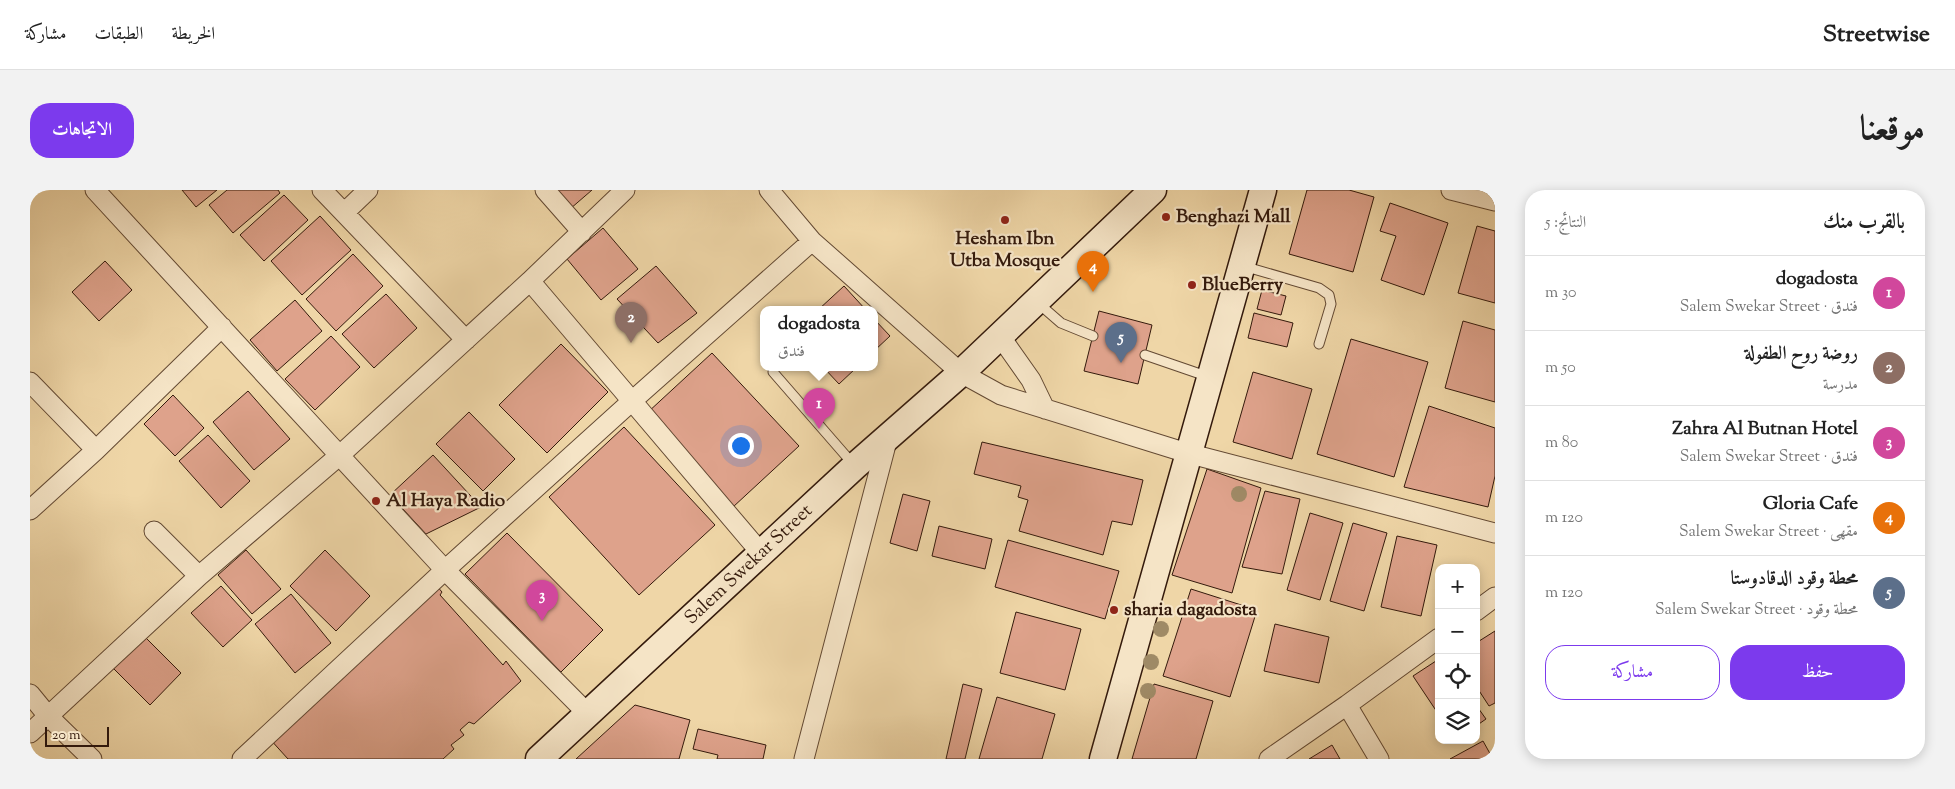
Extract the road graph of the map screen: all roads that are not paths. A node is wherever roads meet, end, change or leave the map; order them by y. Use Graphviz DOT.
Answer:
graph roads {
  1 [pos="95,190"];
  2 [pos="322,190"];
  3 [pos="368,190"];
  4 [pos="545,190"];
  5 [pos="626,190"];
  6 [pos="768,190"];
  7 [pos="1153,190"];
  8 [pos="1263,190"];
  9 [pos="1451,190"];
  10 [pos="1495,201"];
  11 [pos="344,212"];
  12 [pos="582,232"];
  13 [pos="812,241"];
  14 [pos="1241,265"];
  15 [pos="530,282"];
  16 [pos="1036,302"];
  17 [pos="222,327"];
  18 [pos="1000,336"];
  19 [pos="1093,336"];
  20 [pos="466,340"];
  21 [pos="1319,344"];
  22 [pos="1145,355"];
  23 [pos="773,372"];
  24 [pos="961,373"];
  25 [pos="1209,377"];
  26 [pos="30,382"];
  27 [pos="632,401"];
  28 [pos="1045,410"];
  29 [pos="888,437"];
  30 [pos="96,450"];
  31 [pos="1187,454"];
  32 [pos="340,455"];
  33 [pos="855,466"];
  34 [pos="30,510"];
  35 [pos="154,530"];
  36 [pos="1495,533"];
  37 [pos="761,553"];
  38 [pos="445,570"];
  39 [pos="199,576"];
  40 [pos="1495,597"];
  41 [pos="1479,609"];
  42 [pos="1435,641"];
  43 [pos="30,694"];
  44 [pos="1347,706"];
  45 [pos="588,714"];
  46 [pos="48,716"];
  47 [pos="30,733"];
  48 [pos="92,759"];
  49 [pos="242,759"];
  50 [pos="539,759"];
  51 [pos="804,759"];
  52 [pos="1104,759"];
  53 [pos="1268,759"];
  54 [pos="1380,759"];
  1 -- 17 [label="street"];
  2 -- 11 [label="street"];
  3 -- 11 [label="street"];
  4 -- 12 [label="street"];
  5 -- 12 [label="street"];
  6 -- 13 [label="street"];
  7 -- 16 [label="street, Salem Swekar Street"];
  8 -- 14 [label="street"];
  9 -- 10 [label="street"];
  11 -- 20 [label="street"];
  12 -- 15 [label="street"];
  13 -- 24 [label="street"];
  13 -- 27 [label="street"];
  14 -- 21 [label="lane"];
  14 -- 25 [label="street"];
  15 -- 20 [label="street"];
  15 -- 27 [label="street"];
  16 -- 18 [label="street, Salem Swekar Street"];
  16 -- 19 [label="lane"];
  17 -- 30 [label="street"];
  17 -- 32 [label="street"];
  18 -- 24 [label="street, Salem Swekar Street"];
  18 -- 28 [label="street"];
  20 -- 32 [label="street"];
  22 -- 25 [label="lane"];
  23 -- 33 [label="lane"];
  24 -- 28 [label="street"];
  24 -- 29 [label="street, Salem Swekar Street"];
  25 -- 31 [label="street"];
  26 -- 30 [label="street"];
  27 -- 37 [label="street"];
  27 -- 38 [label="street"];
  28 -- 31 [label="street"];
  29 -- 33 [label="street, Salem Swekar Street"];
  29 -- 51 [label="street"];
  30 -- 34 [label="street"];
  31 -- 36 [label="street"];
  31 -- 52 [label="street"];
  32 -- 38 [label="street"];
  32 -- 39 [label="street"];
  33 -- 37 [label="street, Salem Swekar Street"];
  35 -- 39 [label="street"];
  37 -- 45 [label="street, Salem Swekar Street"];
  38 -- 45 [label="street"];
  38 -- 49 [label="street"];
  39 -- 46 [label="street"];
  40 -- 41 [label="street"];
  42 -- 44 [label="street"];
  43 -- 46 [label="street"];
  44 -- 53 [label="street"];
  44 -- 54 [label="street"];
  45 -- 50 [label="street, Salem Swekar Street"];
  46 -- 47 [label="street"];
  46 -- 48 [label="street"];
}
